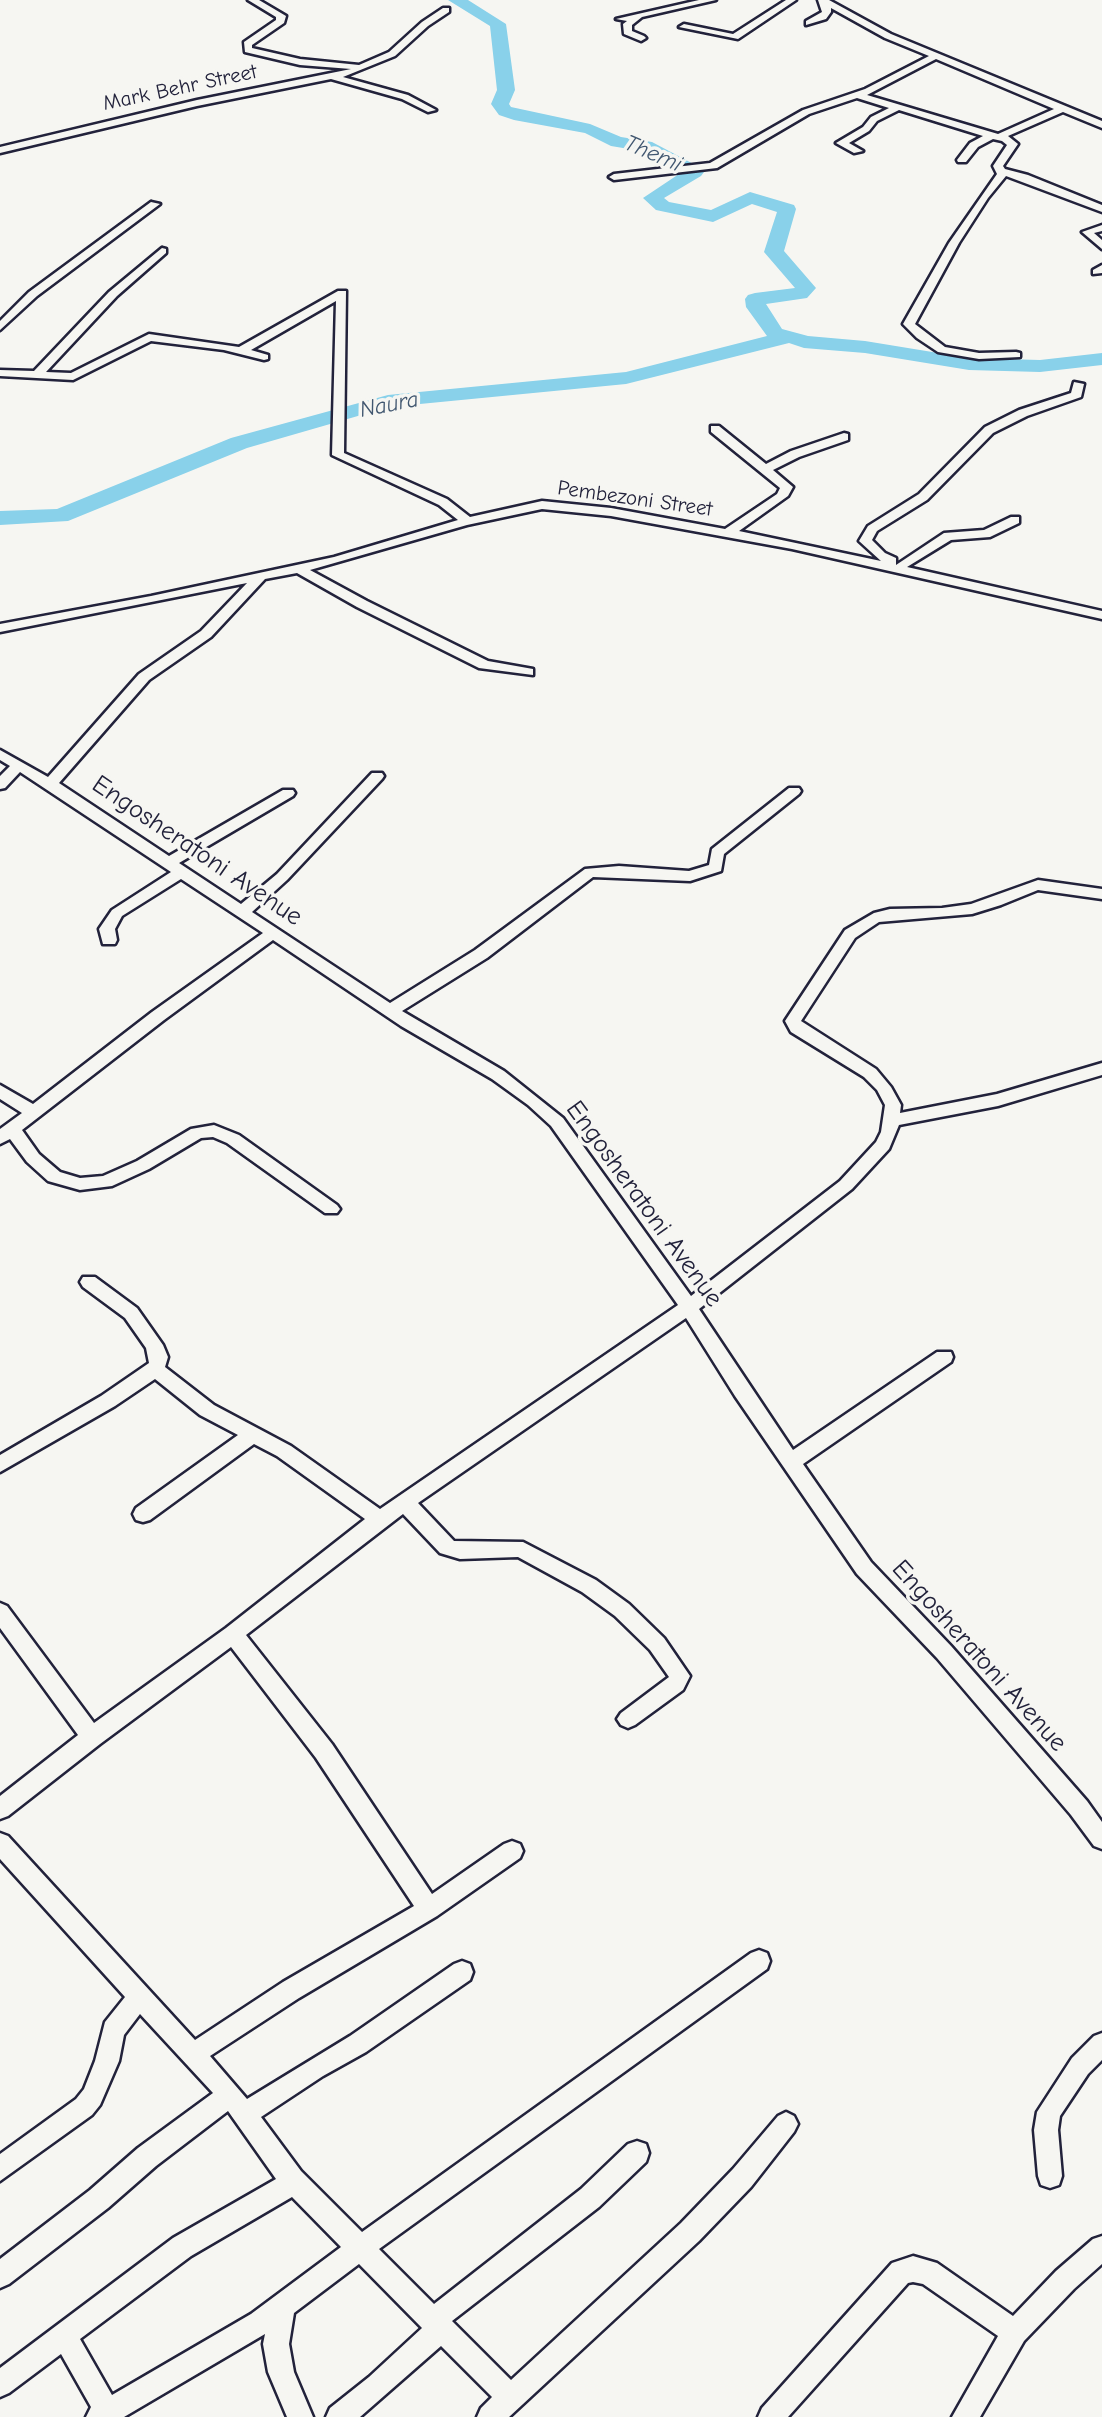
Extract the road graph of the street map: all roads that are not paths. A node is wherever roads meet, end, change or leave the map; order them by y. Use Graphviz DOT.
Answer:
graph roads {
  1 [pos="252,0"];
  2 [pos="712,0"];
  3 [pos="792,0"];
  4 [pos="823,1"];
  5 [pos="446,10"];
  6 [pos="638,16"];
  7 [pos="621,19"];
  8 [pos="809,23"];
  9 [pos="684,27"];
  10 [pos="641,38"];
  11 [pos="936,55"];
  12 [pos="368,67"];
  13 [pos="334,77"];
  14 [pos="858,95"];
  15 [pos="898,107"];
  16 [pos="1064,108"];
  17 [pos="431,110"];
  18 [pos="1102,125"];
  19 [pos="996,136"];
  20 [pos="0,150"];
  21 [pos="858,151"];
  22 [pos="962,160"];
  23 [pos="1003,172"];
  24 [pos="614,177"];
  25 [pos="1102,195"];
  26 [pos="1083,201"];
  27 [pos="155,204"];
  28 [pos="1102,209"];
  29 [pos="1102,228"];
  30 [pos="1102,246"];
  31 [pos="162,251"];
  32 [pos="0,327"];
  33 [pos="241,351"];
  34 [pos="1016,355"];
  35 [pos="264,357"];
  36 [pos="0,373"];
  37 [pos="36,376"];
  38 [pos="1078,384"];
  39 [pos="715,429"];
  40 [pos="844,437"];
  41 [pos="765,469"];
  42 [pos="468,520"];
  43 [pos="1015,520"];
  44 [pos="728,533"];
  45 [pos="906,567"];
  46 [pos="298,568"];
  47 [pos="260,577"];
  48 [pos="1102,615"];
  49 [pos="0,628"];
  50 [pos="528,672"];
  51 [pos="0,754"];
  52 [pos="19,764"];
  53 [pos="377,776"];
  54 [pos="50,784"];
  55 [pos="0,785"];
  56 [pos="793,790"];
  57 [pos="288,793"];
  58 [pos="175,867"];
  59 [pos="1102,894"];
  60 [pos="241,913"];
  61 [pos="272,933"];
  62 [pos="109,940"];
  63 [pos="390,1011"];
  64 [pos="1102,1069"];
  65 [pos="0,1091"];
  66 [pos="33,1112"];
  67 [pos="890,1120"];
  68 [pos="6,1133"];
  69 [pos="331,1209"];
  70 [pos="89,1282"];
  71 [pos="689,1307"];
  72 [pos="944,1357"];
  73 [pos="155,1369"];
  74 [pos="253,1435"];
  75 [pos="792,1461"];
  76 [pos="0,1464"];
  77 [pos="405,1503"];
  78 [pos="144,1514"];
  79 [pos="380,1519"];
  80 [pos="0,1612"];
  81 [pos="233,1634"];
  82 [pos="628,1720"];
  83 [pos="92,1737"];
  84 [pos="0,1808"];
  85 [pos="1102,1839"];
  86 [pos="0,1843"];
  87 [pos="512,1851"];
  88 [pos="429,1909"];
  89 [pos="759,1961"];
  90 [pos="462,1972"];
  91 [pos="139,1997"];
  92 [pos="1102,2044"];
  93 [pos="192,2055"];
  94 [pos="237,2105"];
  95 [pos="786,2124"];
  96 [pos="637,2153"];
  97 [pos="0,2169"];
  98 [pos="1050,2176"];
  99 [pos="294,2182"];
  100 [pos="360,2248"];
  101 [pos="1102,2248"];
  102 [pos="0,2275"];
  103 [pos="282,2305"];
  104 [pos="437,2325"];
  105 [pos="1015,2332"];
  106 [pos="65,2337"];
  107 [pos="0,2384"];
  108 [pos="511,2398"];
  109 [pos="103,2414"];
  110 [pos="300,2417"];
  111 [pos="339,2417"];
  112 [pos="490,2417"];
  113 [pos="771,2417"];
  114 [pos="965,2417"];
  1 -- 12 [label="street"];
  2 -- 6 [label="street"];
  3 -- 9 [label="street"];
  4 -- 8 [label="street"];
  4 -- 11 [label="street"];
  5 -- 12 [label="street, Mark Behr Street"];
  6 -- 7 [label="street"];
  6 -- 10 [label="street"];
  11 -- 14 [label="street"];
  11 -- 16 [label="street"];
  12 -- 13 [label="street, Mark Behr Street"];
  13 -- 17 [label="street"];
  13 -- 20 [label="street, Mark Behr Street"];
  14 -- 15 [label="street"];
  14 -- 24 [label="street"];
  15 -- 19 [label="street"];
  15 -- 21 [label="street"];
  16 -- 18 [label="street"];
  16 -- 19 [label="street"];
  19 -- 22 [label="street"];
  19 -- 23 [label="street"];
  23 -- 26 [label="street"];
  23 -- 34 [label="street"];
  25 -- 26 [label="street"];
  26 -- 28 [label="street"];
  27 -- 32 [label="street"];
  29 -- 30 [label="street"];
  31 -- 37 [label="street"];
  33 -- 35 [label="street"];
  33 -- 37 [label="street"];
  33 -- 42 [label="street"];
  36 -- 37 [label="street"];
  38 -- 45 [label="street"];
  39 -- 41 [label="street"];
  40 -- 41 [label="street"];
  41 -- 44 [label="street"];
  42 -- 44 [label="street, Pembezoni Street"];
  42 -- 46 [label="street, Pembezoni Street"];
  43 -- 45 [label="street"];
  44 -- 45 [label="street, Pembezoni Street"];
  45 -- 48 [label="street, Pembezoni Street"];
  46 -- 47 [label="street, Pembezoni Street"];
  46 -- 50 [label="street"];
  47 -- 49 [label="street, Pembezoni Street"];
  47 -- 54 [label="street"];
  51 -- 52 [label="street, Engosheratoni Avenue"];
  52 -- 54 [label="street, Engosheratoni Avenue"];
  52 -- 55 [label="street"];
  53 -- 60 [label="street"];
  54 -- 58 [label="street, Engosheratoni Avenue"];
  56 -- 63 [label="street"];
  57 -- 58 [label="street"];
  58 -- 60 [label="street, Engosheratoni Avenue"];
  58 -- 62 [label="street"];
  59 -- 67 [label="street"];
  60 -- 61 [label="street, Engosheratoni Avenue"];
  61 -- 63 [label="street, Engosheratoni Avenue"];
  61 -- 66 [label="street"];
  63 -- 71 [label="street, Engosheratoni Avenue"];
  64 -- 67 [label="street"];
  65 -- 66 [label="street"];
  66 -- 68 [label="street"];
  67 -- 71 [label="street"];
  68 -- 69 [label="street"];
  70 -- 73 [label="street"];
  71 -- 75 [label="street, Engosheratoni Avenue"];
  71 -- 77 [label="street"];
  72 -- 75 [label="street"];
  73 -- 74 [label="street"];
  73 -- 76 [label="street"];
  74 -- 78 [label="street"];
  74 -- 79 [label="street"];
  75 -- 85 [label="street, Engosheratoni Avenue"];
  77 -- 79 [label="street"];
  77 -- 82 [label="street"];
  79 -- 81 [label="street"];
  80 -- 83 [label="street"];
  81 -- 83 [label="street"];
  81 -- 88 [label="street"];
  83 -- 84 [label="street"];
  86 -- 91 [label="street"];
  87 -- 88 [label="street"];
  88 -- 93 [label="street"];
  89 -- 100 [label="street"];
  90 -- 94 [label="street"];
  91 -- 93 [label="street"];
  91 -- 97 [label="street"];
  92 -- 98 [label="street"];
  93 -- 94 [label="street"];
  94 -- 99 [label="street"];
  94 -- 102 [label="street"];
  95 -- 108 [label="street"];
  96 -- 104 [label="street"];
  99 -- 100 [label="street"];
  99 -- 106 [label="street"];
  100 -- 103 [label="street"];
  100 -- 104 [label="street"];
  101 -- 105 [label="street"];
  103 -- 109 [label="street"];
  103 -- 110 [label="street"];
  104 -- 108 [label="street"];
  104 -- 111 [label="street"];
  105 -- 113 [label="street"];
  105 -- 114 [label="street"];
  106 -- 107 [label="street"];
  106 -- 109 [label="street"];
  108 -- 112 [label="street"];
}
